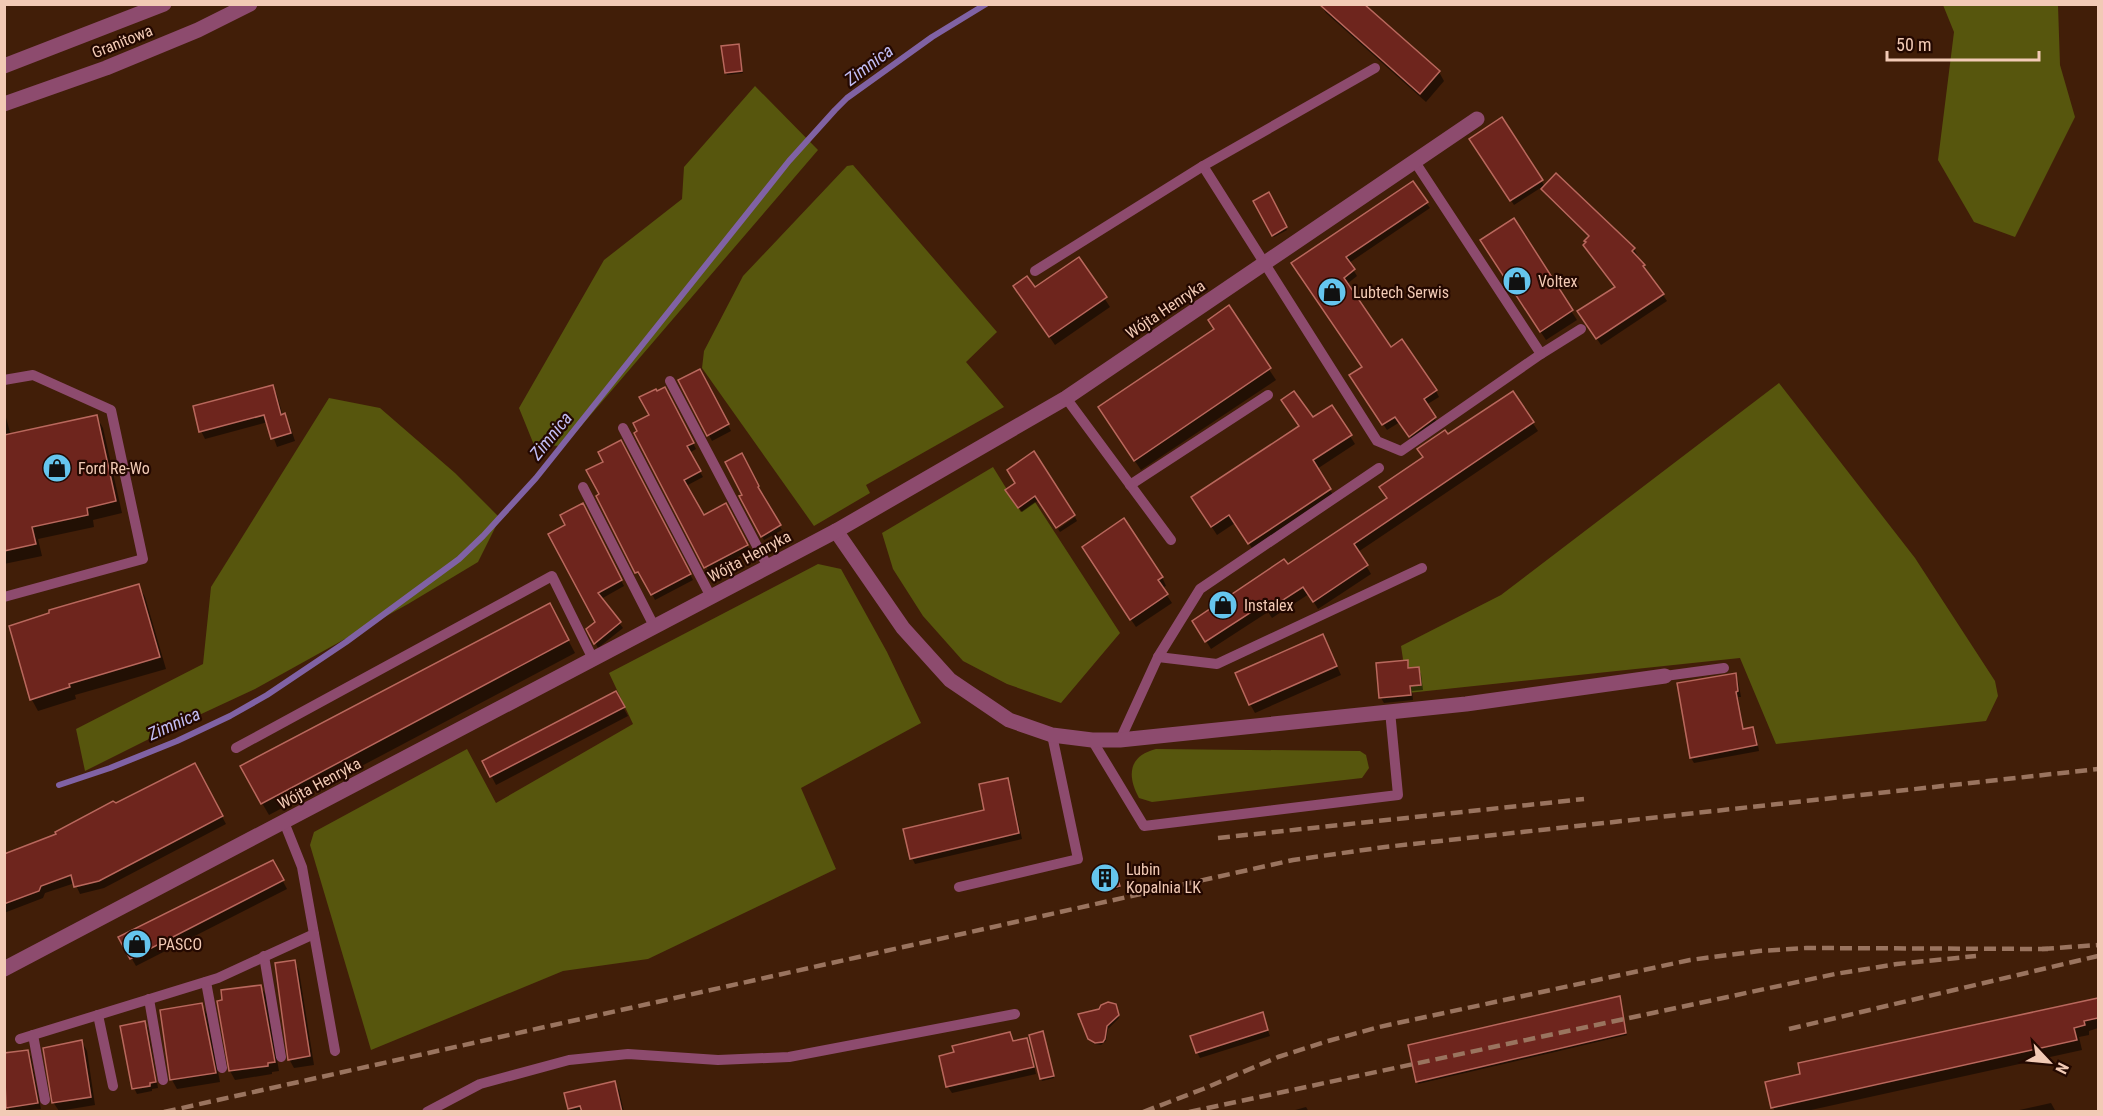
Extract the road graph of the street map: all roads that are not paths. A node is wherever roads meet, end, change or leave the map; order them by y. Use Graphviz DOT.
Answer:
graph roads {
  1 [pos="164,4"];
  2 [pos="250,4"];
  3 [pos="4,66"];
  4 [pos="1375,68"];
  5 [pos="4,104"];
  6 [pos="1477,119"];
  7 [pos="1415,162"];
  8 [pos="1203,166"];
  9 [pos="1264,264"];
  10 [pos="1035,271"];
  11 [pos="1581,329"];
  12 [pos="1541,354"];
  13 [pos="4,380"];
  14 [pos="670,381"];
  15 [pos="1268,395"];
  16 [pos="1066,398"];
  17 [pos="623,428"];
  18 [pos="1379,468"];
  19 [pos="1130,485"];
  20 [pos="583,488"];
  21 [pos="836,531"];
  22 [pos="1171,540"];
  23 [pos="768,567"];
  24 [pos="1422,568"];
  25 [pos="4,597"];
  26 [pos="711,597"];
  27 [pos="654,626"];
  28 [pos="1158,657"];
  29 [pos="593,659"];
  30 [pos="1724,668"];
  31 [pos="1665,676"];
  32 [pos="1390,711"];
  33 [pos="1052,735"];
  34 [pos="1092,740"];
  35 [pos="1120,740"];
  36 [pos="236,748"];
  37 [pos="284,822"];
  38 [pos="959,887"];
  39 [pos="314,934"];
  40 [pos="264,956"];
  41 [pos="4,969"];
  42 [pos="206,982"];
  43 [pos="149,999"];
  44 [pos="1015,1014"];
  45 [pos="98,1015"];
  46 [pos="33,1035"];
  47 [pos="20,1039"];
  48 [pos="335,1051"];
  49 [pos="281,1057"];
  50 [pos="222,1068"];
  51 [pos="163,1080"];
  52 [pos="112,1086"];
  53 [pos="45,1100"];
  54 [pos="427,1112"];
  1 -- 3 [label="street"];
  2 -- 5 [label="street, Granitowa"];
  4 -- 8 [label="lane"];
  6 -- 7 [label="street, Wójta Henryka"];
  7 -- 9 [label="street, Wójta Henryka"];
  7 -- 12 [label="lane"];
  8 -- 9 [label="lane"];
  8 -- 10 [label="lane"];
  9 -- 12 [label="lane"];
  9 -- 16 [label="street, Wójta Henryka"];
  11 -- 12 [label="lane"];
  13 -- 25 [label="lane"];
  14 -- 23 [label="lane"];
  15 -- 19 [label="lane"];
  16 -- 19 [label="lane"];
  16 -- 21 [label="street, Wójta Henryka"];
  17 -- 26 [label="lane"];
  18 -- 28 [label="lane"];
  19 -- 22 [label="lane"];
  20 -- 27 [label="lane"];
  21 -- 23 [label="street, Wójta Henryka"];
  21 -- 33 [label="street"];
  23 -- 26 [label="street, Wójta Henryka"];
  24 -- 28 [label="lane"];
  26 -- 27 [label="street, Wójta Henryka"];
  27 -- 29 [label="street, Wójta Henryka"];
  28 -- 35 [label="lane"];
  29 -- 36 [label="lane"];
  29 -- 37 [label="street, Wójta Henryka"];
  30 -- 31 [label="lane"];
  31 -- 32 [label="street"];
  32 -- 34 [label="lane"];
  32 -- 35 [label="street"];
  33 -- 34 [label="street"];
  33 -- 38 [label="lane"];
  34 -- 35 [label="street"];
  37 -- 39 [label="lane"];
  37 -- 41 [label="street, Wójta Henryka"];
  39 -- 40 [label="lane"];
  39 -- 48 [label="lane"];
  40 -- 42 [label="lane"];
  40 -- 49 [label="lane"];
  42 -- 43 [label="lane"];
  42 -- 50 [label="lane"];
  43 -- 45 [label="lane"];
  43 -- 51 [label="lane"];
  44 -- 54 [label="lane"];
  45 -- 46 [label="lane"];
  45 -- 52 [label="lane"];
  46 -- 47 [label="lane"];
  46 -- 53 [label="lane"];
}
